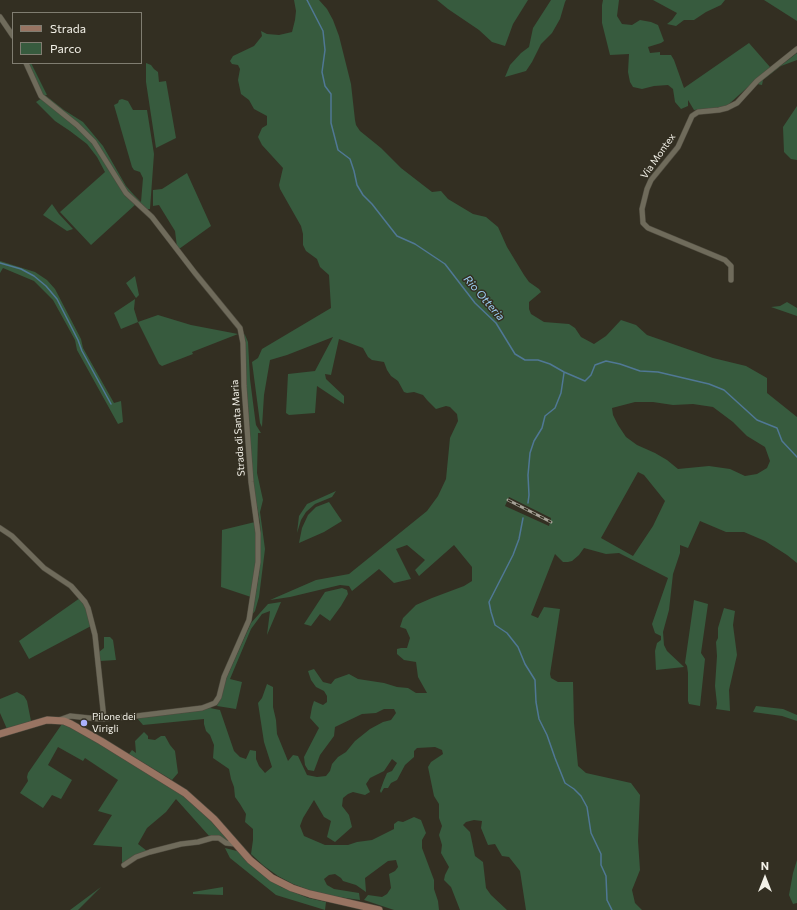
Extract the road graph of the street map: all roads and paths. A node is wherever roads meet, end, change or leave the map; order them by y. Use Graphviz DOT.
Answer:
graph roads {
  1 [pos="0,17"];
  2 [pos="12,35"];
  3 [pos="797,49"];
  4 [pos="26,64"];
  5 [pos="731,280"];
  6 [pos="0,528"];
  7 [pos="104,719"];
  8 [pos="58,721"];
  9 [pos="0,734"];
  10 [pos="235,844"];
  11 [pos="124,865"];
  12 [pos="378,910"];
  1 -- 2 [label="street"];
  3 -- 5 [label="street, Via Montex"];
  4 -- 7 [label="street, Strada di Santa Maria"];
  6 -- 7 [label="street"];
  7 -- 8 [label="street, Strada di Santa Maria"];
  8 -- 9 [label="main road"];
  8 -- 10 [label="main road"];
  10 -- 11 [label="street"];
  10 -- 12 [label="main road"];
}
